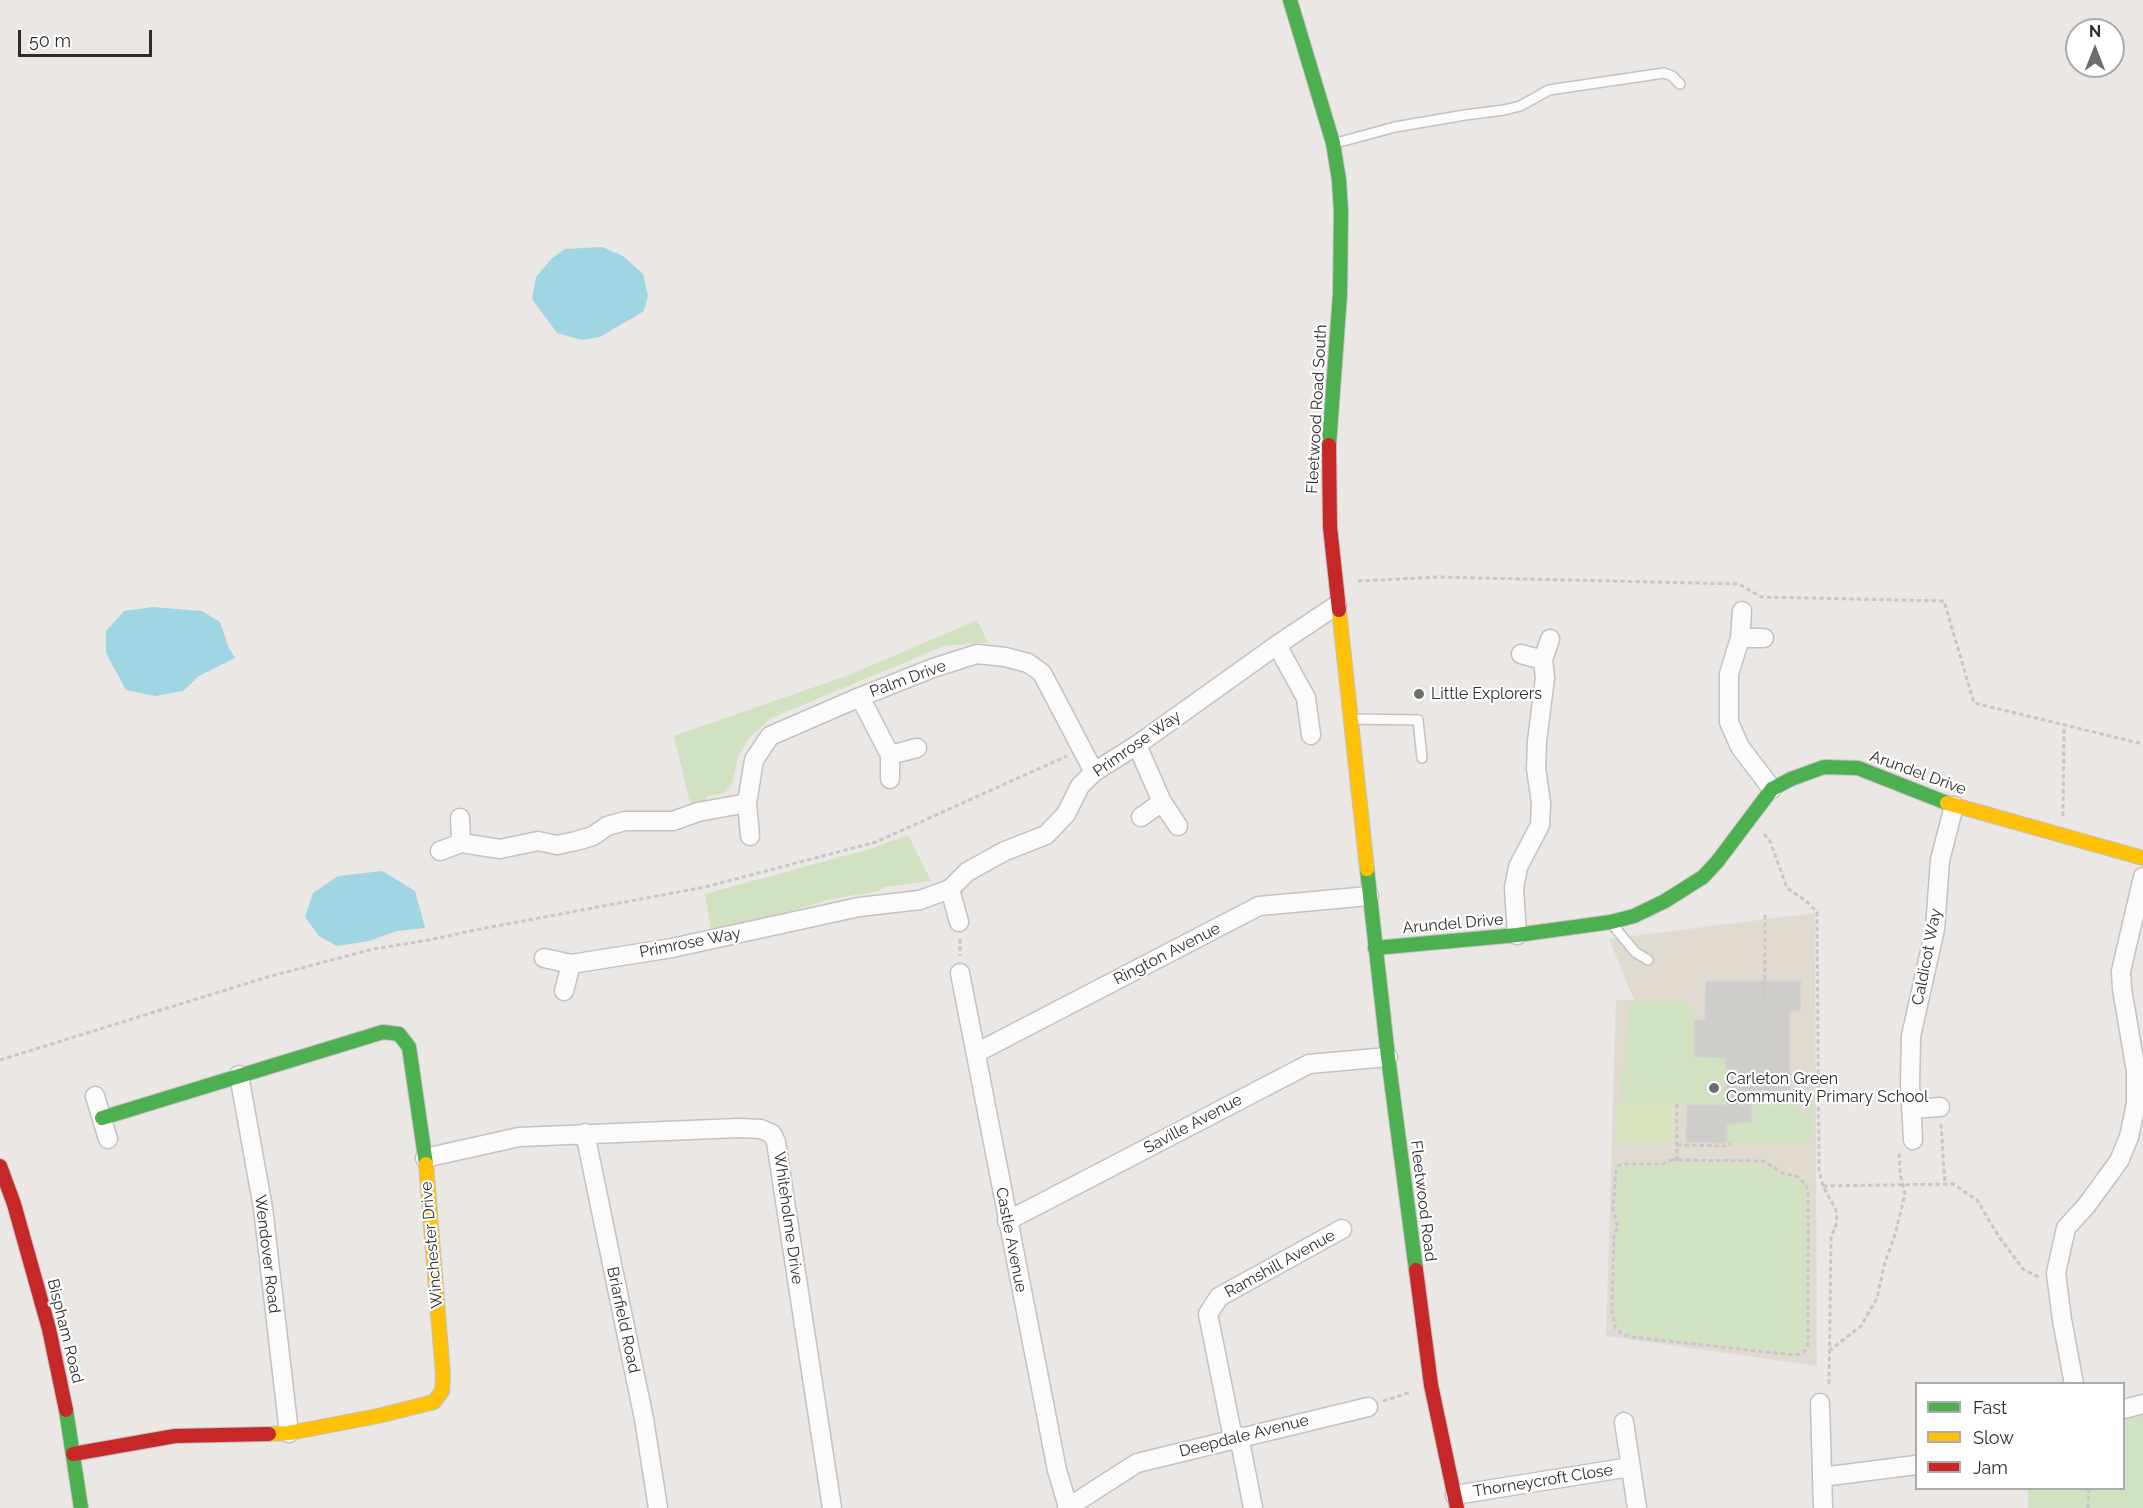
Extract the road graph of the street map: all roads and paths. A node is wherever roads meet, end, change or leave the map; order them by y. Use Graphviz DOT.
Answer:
graph roads {
  1 [pos="1290,0"];
  2 [pos="1680,84"];
  3 [pos="1333,143"];
  4 [pos="1335,582"];
  5 [pos="1337,605"];
  6 [pos="1742,611"];
  7 [pos="1740,638"];
  8 [pos="1764,638"];
  9 [pos="1550,639"];
  10 [pos="1277,645"];
  11 [pos="1521,654"];
  12 [pos="1543,660"];
  13 [pos="860,697"];
  14 [pos="1350,719"];
  15 [pos="2064,724"];
  16 [pos="1311,735"];
  17 [pos="2143,744"];
  18 [pos="1137,745"];
  19 [pos="918,748"];
  20 [pos="1082,749"];
  21 [pos="890,755"];
  22 [pos="1422,758"];
  23 [pos="1094,772"];
  24 [pos="890,778"];
  25 [pos="1772,789"];
  26 [pos="1162,802"];
  27 [pos="747,803"];
  28 [pos="1954,806"];
  29 [pos="1141,817"];
  30 [pos="460,818"];
  31 [pos="1750,818"];
  32 [pos="1178,826"];
  33 [pos="750,836"];
  34 [pos="2063,836"];
  35 [pos="461,843"];
  36 [pos="440,851"];
  37 [pos="2143,858"];
  38 [pos="2143,877"];
  39 [pos="950,889"];
  40 [pos="1369,896"];
  41 [pos="1765,915"];
  42 [pos="959,922"];
  43 [pos="1611,922"];
  44 [pos="1517,935"];
  45 [pos="1376,948"];
  46 [pos="544,958"];
  47 [pos="1648,960"];
  48 [pos="571,964"];
  49 [pos="960,973"];
  50 [pos="564,991"];
  51 [pos="1765,1004"];
  52 [pos="976,1053"];
  53 [pos="1388,1057"];
  54 [pos="0,1060"];
  55 [pos="239,1075"];
  56 [pos="95,1096"];
  57 [pos="1677,1103"];
  58 [pos="1940,1107"];
  59 [pos="1911,1109"];
  60 [pos="102,1118"];
  61 [pos="585,1133"];
  62 [pos="108,1139"];
  63 [pos="1913,1140"];
  64 [pos="1731,1143"];
  65 [pos="1677,1145"];
  66 [pos="425,1158"];
  67 [pos="1677,1161"];
  68 [pos="0,1166"];
  69 [pos="1945,1185"];
  70 [pos="1823,1186"];
  71 [pos="1903,1186"];
  72 [pos="1007,1221"];
  73 [pos="1342,1229"];
  74 [pos="2057,1286"];
  75 [pos="1829,1352"];
  76 [pos="2074,1382"];
  77 [pos="1431,1385"];
  78 [pos="1820,1403"];
  79 [pos="2143,1404"];
  80 [pos="1368,1407"];
  81 [pos="2125,1409"];
  82 [pos="1624,1422"];
  83 [pos="289,1433"];
  84 [pos="1236,1437"];
  85 [pos="73,1454"];
  86 [pos="1915,1465"];
  87 [pos="1630,1467"];
  88 [pos="1822,1477"];
  89 [pos="2089,1490"];
  90 [pos="1456,1502"];
  91 [pos="1068,1507"];
  92 [pos="81,1508"];
  93 [pos="658,1508"];
  94 [pos="832,1508"];
  95 [pos="1253,1508"];
  96 [pos="1637,1508"];
  97 [pos="1823,1508"];
  98 [pos="2088,1508"];
  1 -- 3 [label="street, Fleetwood Road South"];
  2 -- 3 [label="lane"];
  3 -- 4 [label="street, Fleetwood Road South"];
  4 -- 5 [label="street, Fleetwood Road South"];
  4 -- 15 [label="path"];
  5 -- 10 [label="street, Primrose Way"];
  5 -- 14 [label="street, Fleetwood Road South"];
  6 -- 7 [label="street"];
  7 -- 8 [label="street"];
  7 -- 25 [label="street"];
  9 -- 12 [label="street"];
  10 -- 16 [label="street"];
  10 -- 18 [label="street, Primrose Way"];
  11 -- 12 [label="street"];
  12 -- 44 [label="street"];
  13 -- 20 [label="street, Palm Drive"];
  13 -- 21 [label="street"];
  13 -- 27 [label="street, Palm Drive"];
  14 -- 22 [label="lane"];
  14 -- 40 [label="street, Fleetwood Road South"];
  15 -- 17 [label="path"];
  15 -- 34 [label="path"];
  18 -- 23 [label="street, Primrose Way"];
  18 -- 26 [label="street"];
  19 -- 21 [label="street"];
  20 -- 23 [label="street, Palm Drive"];
  20 -- 54 [label="path"];
  21 -- 24 [label="street"];
  23 -- 39 [label="street, Primrose Way"];
  25 -- 28 [label="street, Arundel Drive"];
  25 -- 31 [label="street, Arundel Drive"];
  26 -- 29 [label="street"];
  26 -- 32 [label="street"];
  27 -- 33 [label="street, Palm Drive"];
  27 -- 35 [label="street"];
  28 -- 34 [label="street, Arundel Drive"];
  28 -- 59 [label="street, Caldicot Way"];
  30 -- 35 [label="street"];
  31 -- 43 [label="street, Arundel Drive"];
  31 -- 70 [label="path"];
  34 -- 37 [label="street, Arundel Drive"];
  35 -- 36 [label="street"];
  38 -- 74 [label="street"];
  39 -- 42 [label="street"];
  39 -- 48 [label="street, Primrose Way"];
  40 -- 45 [label="street, Fleetwood Road"];
  40 -- 52 [label="street, Rington Avenue"];
  41 -- 51 [label="path"];
  42 -- 49 [label="path"];
  43 -- 44 [label="street, Arundel Drive"];
  43 -- 47 [label="lane"];
  44 -- 45 [label="street, Arundel Drive"];
  45 -- 53 [label="street, Fleetwood Road"];
  46 -- 48 [label="street, Primrose Way"];
  48 -- 50 [label="street"];
  49 -- 52 [label="street, Castle Avenue"];
  52 -- 72 [label="street, Castle Avenue"];
  53 -- 72 [label="street, Saville Avenue"];
  53 -- 77 [label="street, Fleetwood Road"];
  55 -- 60 [label="street, Winchester Drive"];
  55 -- 66 [label="street, Winchester Drive"];
  55 -- 83 [label="street, Wendover Road"];
  56 -- 60 [label="street"];
  57 -- 65 [label="path"];
  58 -- 59 [label="street"];
  58 -- 69 [label="path"];
  59 -- 63 [label="street, Caldicot Way"];
  60 -- 62 [label="street"];
  61 -- 66 [label="street, Whiteholme Drive"];
  61 -- 93 [label="street, Briarfield Road"];
  61 -- 94 [label="street, Whiteholme Drive"];
  63 -- 71 [label="path"];
  64 -- 65 [label="path"];
  65 -- 67 [label="path"];
  66 -- 83 [label="street, Winchester Drive"];
  67 -- 67 [label="path"];
  68 -- 85 [label="street, Bispham Road"];
  69 -- 71 [label="path"];
  69 -- 74 [label="path"];
  70 -- 71 [label="path"];
  70 -- 75 [label="path"];
  71 -- 75 [label="path"];
  72 -- 91 [label="street, Castle Avenue"];
  73 -- 84 [label="street, Ramshill Avenue"];
  74 -- 76 [label="street"];
  75 -- 78 [label="path"];
  77 -- 80 [label="path"];
  77 -- 90 [label="street, Fleetwood Road"];
  78 -- 88 [label="street"];
  79 -- 81 [label="street"];
  80 -- 84 [label="street, Deepdale Avenue"];
  82 -- 87 [label="street, Thorneycroft Close"];
  83 -- 85 [label="street, Winchester Drive"];
  84 -- 91 [label="street, Deepdale Avenue"];
  84 -- 95 [label="street, Ramshill Avenue"];
  85 -- 92 [label="street, Bispham Road"];
  86 -- 88 [label="street"];
  87 -- 90 [label="street, Thorneycroft Close"];
  87 -- 96 [label="street, Thorneycroft Close"];
  88 -- 97 [label="street"];
  89 -- 98 [label="path"];
}
